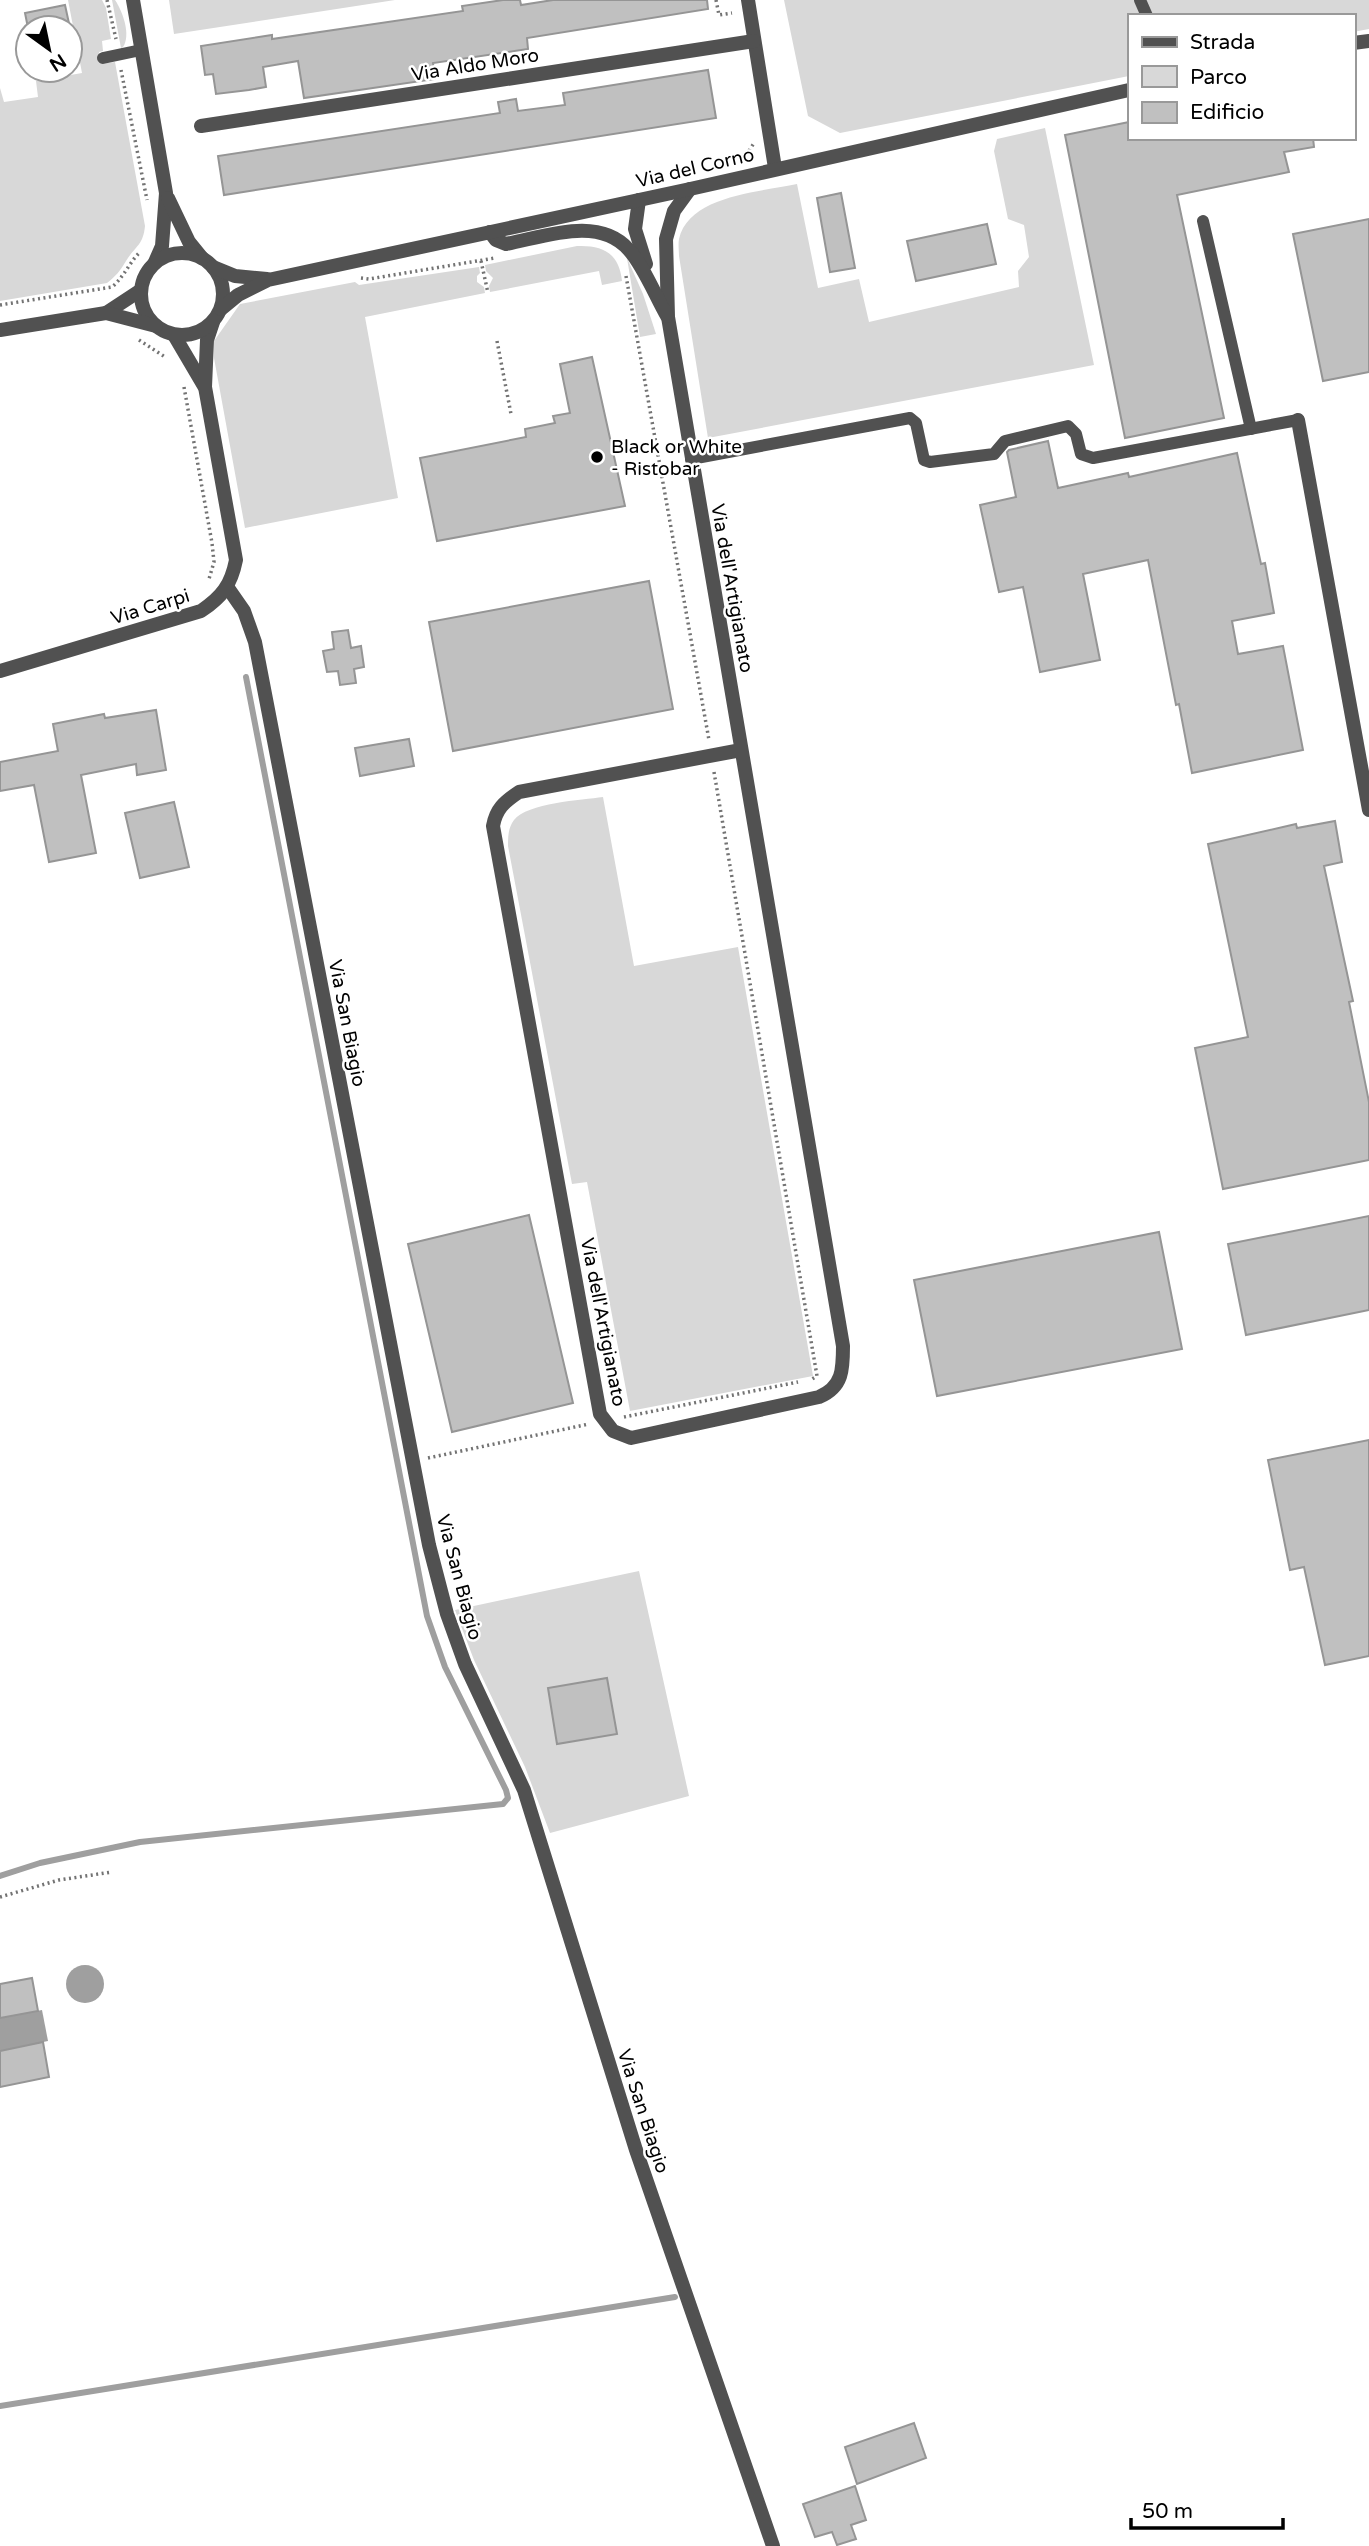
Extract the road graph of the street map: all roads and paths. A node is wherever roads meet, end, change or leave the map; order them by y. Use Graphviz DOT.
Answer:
graph roads {
  1 [pos="107,0"];
  2 [pos="133,0"];
  3 [pos="716,0"];
  4 [pos="748,0"];
  5 [pos="736,16"];
  6 [pos="754,41"];
  7 [pos="141,50"];
  8 [pos="118,55"];
  9 [pos="103,58"];
  10 [pos="1128,90"];
  11 [pos="201,126"];
  12 [pos="754,141"];
  13 [pos="775,168"];
  14 [pos="724,181"];
  15 [pos="690,189"];
  16 [pos="166,193"];
  17 [pos="639,200"];
  18 [pos="147,201"];
  19 [pos="1203,221"];
  20 [pos="489,232"];
  21 [pos="144,249"];
  22 [pos="507,256"];
  23 [pos="481,261"];
  24 [pos="155,262"];
  25 [pos="208,262"];
  26 [pos="624,267"];
  27 [pos="359,278"];
  28 [pos="268,279"];
  29 [pos="141,290"];
  30 [pos="488,293"];
  31 [pos="0,304"];
  32 [pos="106,313"];
  33 [pos="217,316"];
  34 [pos="668,317"];
  35 [pos="156,326"];
  36 [pos="0,330"];
  37 [pos="174,335"];
  38 [pos="135,338"];
  39 [pos="497,341"];
  40 [pos="171,363"];
  41 [pos="182,382"];
  42 [pos="205,387"];
  43 [pos="511,414"];
  44 [pos="1298,420"];
  45 [pos="1251,429"];
  46 [pos="691,459"];
  47 [pos="203,586"];
  48 [pos="228,588"];
  49 [pos="0,671"];
  50 [pos="741,750"];
  51 [pos="712,755"];
  52 [pos="1368,802"];
  53 [pos="605,1421"];
  54 [pos="413,1461"];
  55 [pos="112,1872"];
  56 [pos="0,1897"];
  57 [pos="773,2546"];
  1 -- 8 [label="path"];
  2 -- 7 [label="street"];
  3 -- 5 [label="path"];
  4 -- 6 [label="street"];
  6 -- 11 [label="street, Via Aldo Moro"];
  6 -- 13 [label="street"];
  7 -- 8 [label="lane"];
  7 -- 16 [label="street"];
  8 -- 9 [label="lane"];
  8 -- 18 [label="path"];
  10 -- 13 [label="street, Via del Corno"];
  12 -- 14 [label="path"];
  13 -- 14 [label="street, Via del Corno"];
  14 -- 15 [label="street, Via del Corno"];
  15 -- 17 [label="street, Via del Corno"];
  15 -- 34 [label="street, Via dell'Artigianato"];
  16 -- 24 [label="street"];
  16 -- 25 [label="street"];
  17 -- 20 [label="street, Via del Corno"];
  17 -- 34 [label="street"];
  19 -- 45 [label="lane"];
  20 -- 28 [label="street, Via del Corno"];
  20 -- 34 [label="street"];
  21 -- 31 [label="path"];
  22 -- 23 [label="path"];
  23 -- 27 [label="path"];
  23 -- 30 [label="path"];
  24 -- 25 [label="street"];
  24 -- 29 [label="street"];
  25 -- 28 [label="street, Via del Corno"];
  25 -- 33 [label="street"];
  26 -- 51 [label="path"];
  28 -- 33 [label="street, Via del Corno"];
  29 -- 32 [label="street"];
  29 -- 35 [label="street"];
  32 -- 35 [label="street"];
  32 -- 36 [label="street"];
  33 -- 37 [label="street"];
  33 -- 42 [label="street"];
  34 -- 46 [label="street, Via dell'Artigianato"];
  35 -- 37 [label="street"];
  37 -- 42 [label="street"];
  38 -- 40 [label="path"];
  39 -- 43 [label="path"];
  41 -- 47 [label="path"];
  42 -- 48 [label="street"];
  44 -- 45 [label="lane"];
  44 -- 52 [label="street"];
  45 -- 46 [label="lane"];
  46 -- 50 [label="street, Via dell'Artigianato"];
  48 -- 49 [label="street, Via Carpi"];
  48 -- 54 [label="street, Via San Biagio"];
  50 -- 51 [label="street, Via dell'Artigianato"];
  50 -- 53 [label="street, Via dell'Artigianato"];
  51 -- 53 [label="path"];
  51 -- 53 [label="street, Via dell'Artigianato"];
  53 -- 54 [label="path"];
  54 -- 57 [label="street, Via San Biagio"];
  55 -- 56 [label="path"];
}
